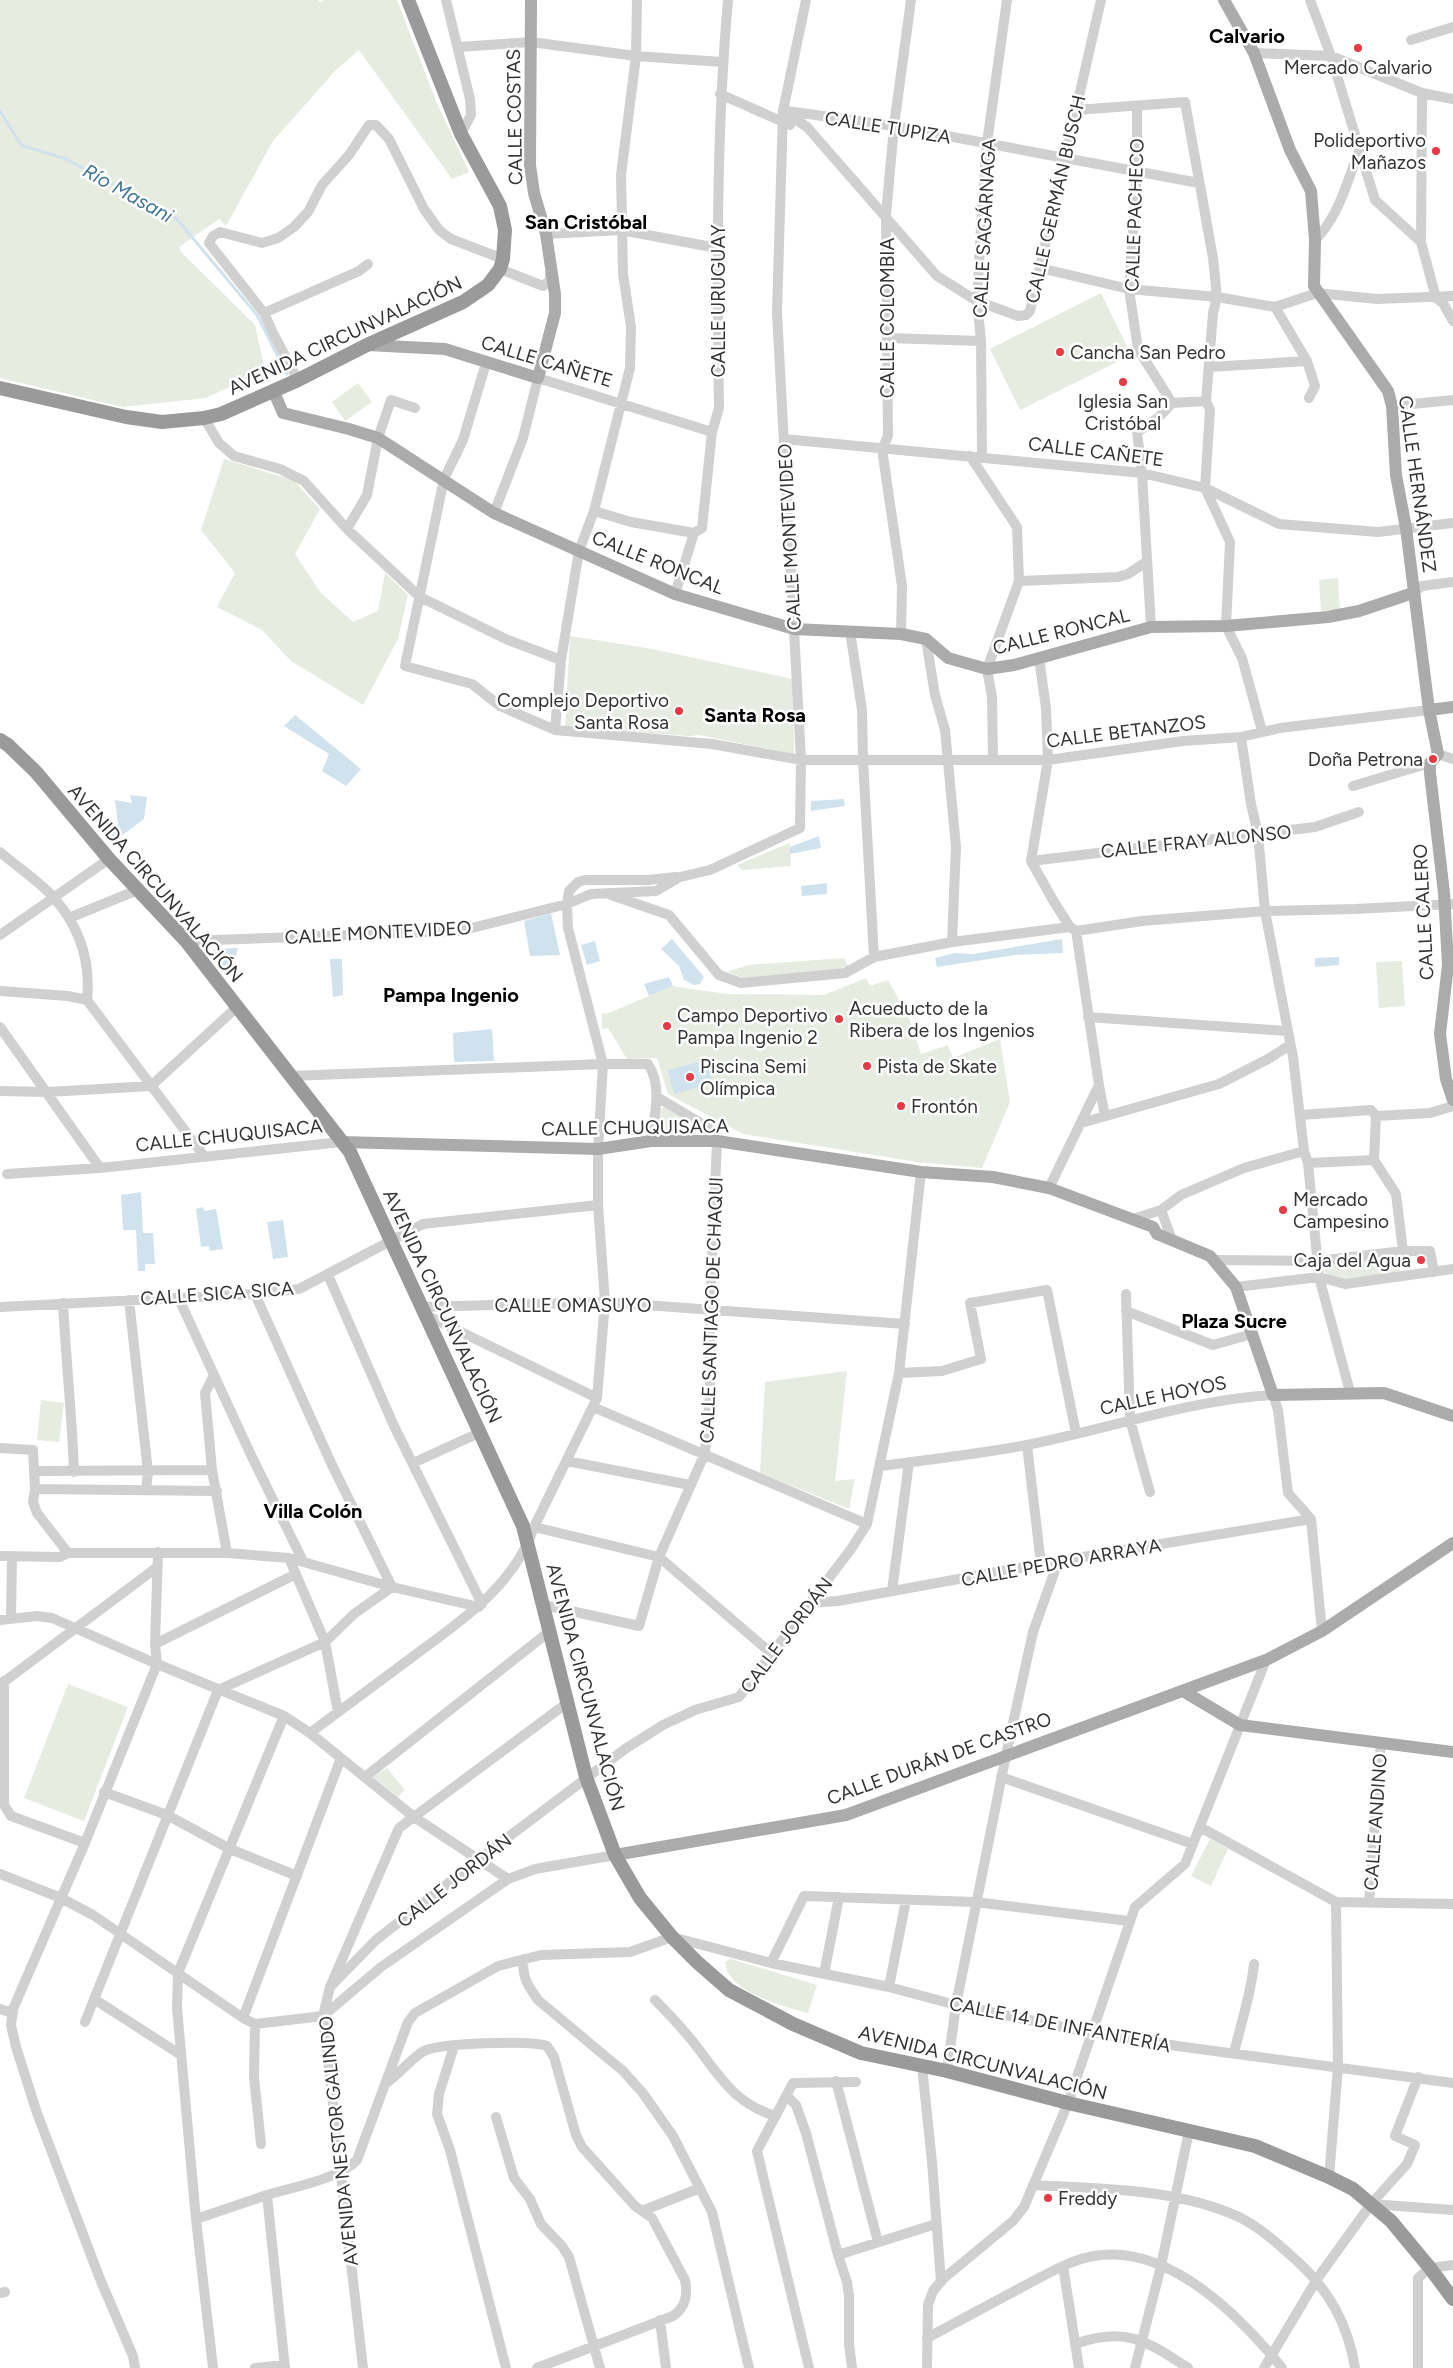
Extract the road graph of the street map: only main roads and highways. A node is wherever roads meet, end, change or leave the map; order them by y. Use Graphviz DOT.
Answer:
graph roads {
  1 [pos="408,0"];
  2 [pos="531,0"];
  3 [pos="1224,0"];
  4 [pos="1236,0"];
  5 [pos="1236,22"];
  6 [pos="367,345"];
  7 [pos="538,378"];
  8 [pos="0,388"];
  9 [pos="274,390"];
  10 [pos="1413,593"];
  11 [pos="1453,707"];
  12 [pos="1429,710"];
  13 [pos="0,740"];
  14 [pos="1434,759"];
  15 [pos="1448,905"];
  16 [pos="1449,1079"];
  17 [pos="1453,1100"];
  18 [pos="341,1142"];
  19 [pos="1273,1395"];
  20 [pos="1453,1416"];
  21 [pos="1453,1543"];
  22 [pos="1183,1691"];
  23 [pos="1453,1752"];
  24 [pos="615,1855"];
  25 [pos="1453,2299"];
  1 -- 6 [label="highway, AVENIDA CIRCUNVALACIÓN"];
  2 -- 7 [label="main road, CALLE COSTAS"];
  3 -- 5 [label="main road, CALLE HERNÁNDEZ"];
  4 -- 5 [label="main road"];
  5 -- 10 [label="main road, CALLE HERNÁNDEZ"];
  6 -- 7 [label="main road, CALLE CAÑETE"];
  6 -- 9 [label="highway, AVENIDA CIRCUNVALACIÓN"];
  8 -- 9 [label="highway, AVENIDA CIRCUNVALACIÓN"];
  9 -- 10 [label="main road, CALLE RONCAL"];
  10 -- 12 [label="main road, CALLE HERNÁNDEZ"];
  11 -- 12 [label="main road, CALLE BETANZOS"];
  12 -- 14 [label="main road, CALLE HERNÁNDEZ"];
  13 -- 18 [label="highway, AVENIDA CIRCUNVALACIÓN"];
  14 -- 15 [label="main road, CALLE CALERO"];
  15 -- 16 [label="main road, CALLE CALERO"];
  16 -- 17 [label="main road, CALLE CALERO"];
  18 -- 19 [label="main road, CALLE CHUQUISACA"];
  18 -- 24 [label="highway, AVENIDA CIRCUNVALACIÓN"];
  19 -- 20 [label="main road, CALLE HOYOS"];
  21 -- 22 [label="main road, CALLE DURÁN DE CASTRO"];
  22 -- 23 [label="main road"];
  22 -- 24 [label="main road, CALLE DURÁN DE CASTRO"];
  24 -- 25 [label="highway, AVENIDA CIRCUNVALACIÓN"];
}
